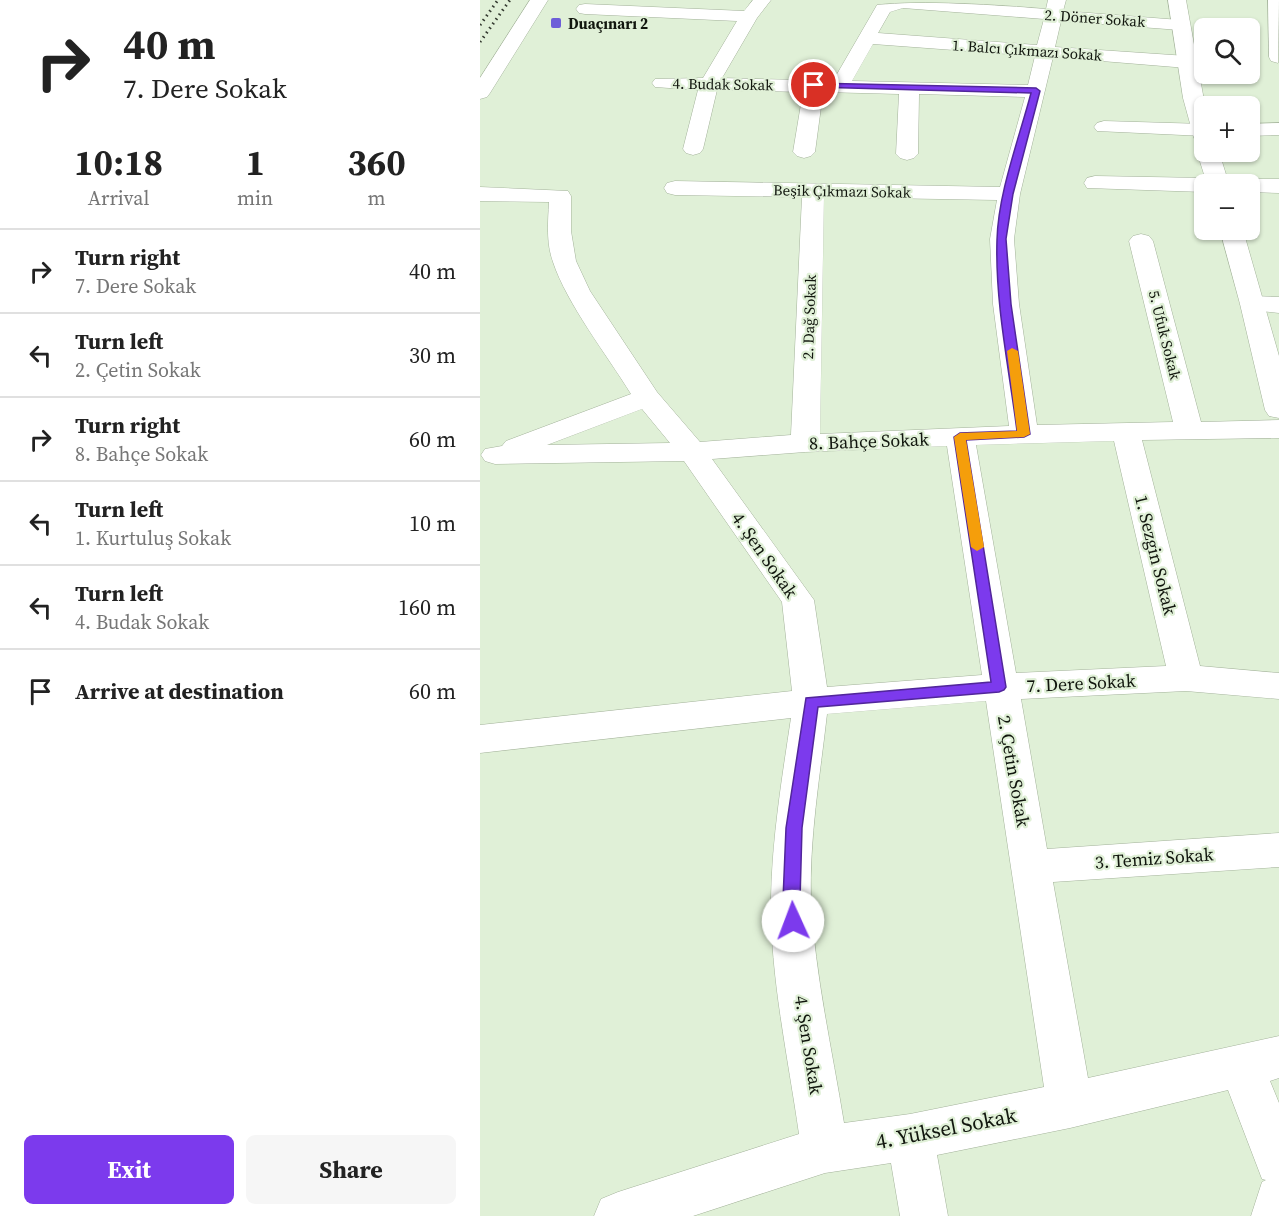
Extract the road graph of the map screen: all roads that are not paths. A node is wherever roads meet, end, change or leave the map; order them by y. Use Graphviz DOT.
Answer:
graph roads {
  1 [pos="539,0"];
  2 [pos="762,0"];
  3 [pos="1178,0"];
  4 [pos="1277,0"];
  5 [pos="1055,8"];
  6 [pos="585,9"];
  7 [pos="749,16"];
  8 [pos="1180,25"];
  9 [pos="867,38"];
  10 [pos="1044,52"];
  11 [pos="1278,57"];
  12 [pos="1187,62"];
  13 [pos="662,83"];
  14 [pos="709,84"];
  15 [pos="814,85"];
  16 [pos="840,86"];
  17 [pos="909,87"];
  18 [pos="1036,91"];
  19 [pos="480,93"];
  20 [pos="1194,101"];
  21 [pos="1104,127"];
  22 [pos="1279,129"];
  23 [pos="1260,130"];
  24 [pos="1194,132"];
  25 [pos="693,149"];
  26 [pos="804,152"];
  27 [pos="906,154"];
  28 [pos="1095,183"];
  29 [pos="1194,185"];
  30 [pos="1260,186"];
  31 [pos="1279,186"];
  32 [pos="675,188"];
  33 [pos="813,190"];
  34 [pos="480,194"];
  35 [pos="1009,194"];
  36 [pos="1234,240"];
  37 [pos="1141,241"];
  38 [pos="1253,304"];
  39 [pos="1279,305"];
  40 [pos="647,397"];
  41 [pos="1279,410"];
  42 [pos="1279,429"];
  43 [pos="1189,430"];
  44 [pos="1126,432"];
  45 [pos="1024,434"];
  46 [pos="960,437"];
  47 [pos="805,443"];
  48 [pos="692,452"];
  49 [pos="487,456"];
  50 [pos="1186,678"];
  51 [pos="1279,686"];
  52 [pos="999,687"];
  53 [pos="811,702"];
  54 [pos="480,739"];
  55 [pos="1279,850"];
  56 [pos="1030,867"];
  57 [pos="1260,1061"];
  58 [pos="1070,1105"];
  59 [pos="910,1137"];
  60 [pos="825,1149"];
  61 [pos="1279,1162"];
  62 [pos="1279,1199"];
  63 [pos="618,1216"];
  64 [pos="924,1216"];
  65 [pos="1275,1216"];
  1 -- 19 [label="main road"];
  2 -- 7 [label="main road"];
  3 -- 8 [label="main road"];
  4 -- 11 [label="main road"];
  5 -- 8 [label="main road, 2. Döner Sokak"];
  5 -- 9 [label="main road, 2. Döner Sokak"];
  5 -- 10 [label="main road"];
  6 -- 7 [label="main road"];
  7 -- 14 [label="main road"];
  8 -- 12 [label="main road"];
  9 -- 10 [label="main road, 1. Balcı Çıkmazı Sokak"];
  9 -- 16 [label="main road, 2. Döner Sokak"];
  10 -- 12 [label="main road, 1. Balcı Çıkmazı Sokak"];
  10 -- 18 [label="main road"];
  12 -- 20 [label="main road"];
  13 -- 14 [label="main road, 4. Budak Sokak"];
  14 -- 15 [label="main road, 4. Budak Sokak"];
  14 -- 25 [label="main road"];
  15 -- 16 [label="main road, 4. Budak Sokak"];
  15 -- 26 [label="main road"];
  16 -- 17 [label="main road, 4. Budak Sokak"];
  17 -- 18 [label="main road, 4. Budak Sokak"];
  17 -- 27 [label="main road"];
  18 -- 35 [label="main road"];
  21 -- 24 [label="main road"];
  22 -- 23 [label="main road"];
  28 -- 29 [label="main road"];
  30 -- 31 [label="main road"];
  32 -- 33 [label="main road, Beşik Çıkmazı Sokak"];
  33 -- 35 [label="main road, Beşik Çıkmazı Sokak"];
  33 -- 47 [label="main road, 2. Dağ Sokak"];
  34 -- 40 [label="main road, 4. Şen Sokak"];
  35 -- 45 [label="main road"];
  36 -- 38 [label="main road"];
  37 -- 43 [label="main road, 5. Ufuk Sokak"];
  38 -- 39 [label="main road"];
  38 -- 41 [label="main road"];
  40 -- 48 [label="main road, 4. Şen Sokak"];
  40 -- 49 [label="main road, 8. Bahçe Sokak"];
  42 -- 43 [label="main road, 8. Bahçe Sokak"];
  43 -- 44 [label="main road, 8. Bahçe Sokak"];
  44 -- 45 [label="main road, 8. Bahçe Sokak"];
  44 -- 50 [label="main road, 1. Sezgin Sokak"];
  45 -- 46 [label="main road, 8. Bahçe Sokak"];
  46 -- 47 [label="main road, 8. Bahçe Sokak"];
  46 -- 52 [label="main road, 2. Çetin Sokak"];
  47 -- 48 [label="main road, 8. Bahçe Sokak"];
  48 -- 49 [label="main road, 8. Bahçe Sokak"];
  48 -- 53 [label="main road, 4. Şen Sokak"];
  50 -- 51 [label="main road, 7. Dere Sokak"];
  50 -- 52 [label="main road, 7. Dere Sokak"];
  52 -- 53 [label="main road, 7. Dere Sokak"];
  52 -- 56 [label="main road, 2. Çetin Sokak"];
  53 -- 54 [label="main road, 7. Dere Sokak"];
  53 -- 60 [label="main road, 4. Şen Sokak"];
  55 -- 56 [label="main road, 3. Temiz Sokak"];
  56 -- 58 [label="main road, 2. Çetin Sokak"];
  57 -- 58 [label="main road, 4. Yüksel Sokak"];
  57 -- 61 [label="main road"];
  58 -- 59 [label="main road, 4. Yüksel Sokak"];
  59 -- 60 [label="main road, 4. Yüksel Sokak"];
  59 -- 64 [label="main road"];
  60 -- 63 [label="main road, 4. Yüksel Sokak"];
  62 -- 65 [label="main road"];
}
